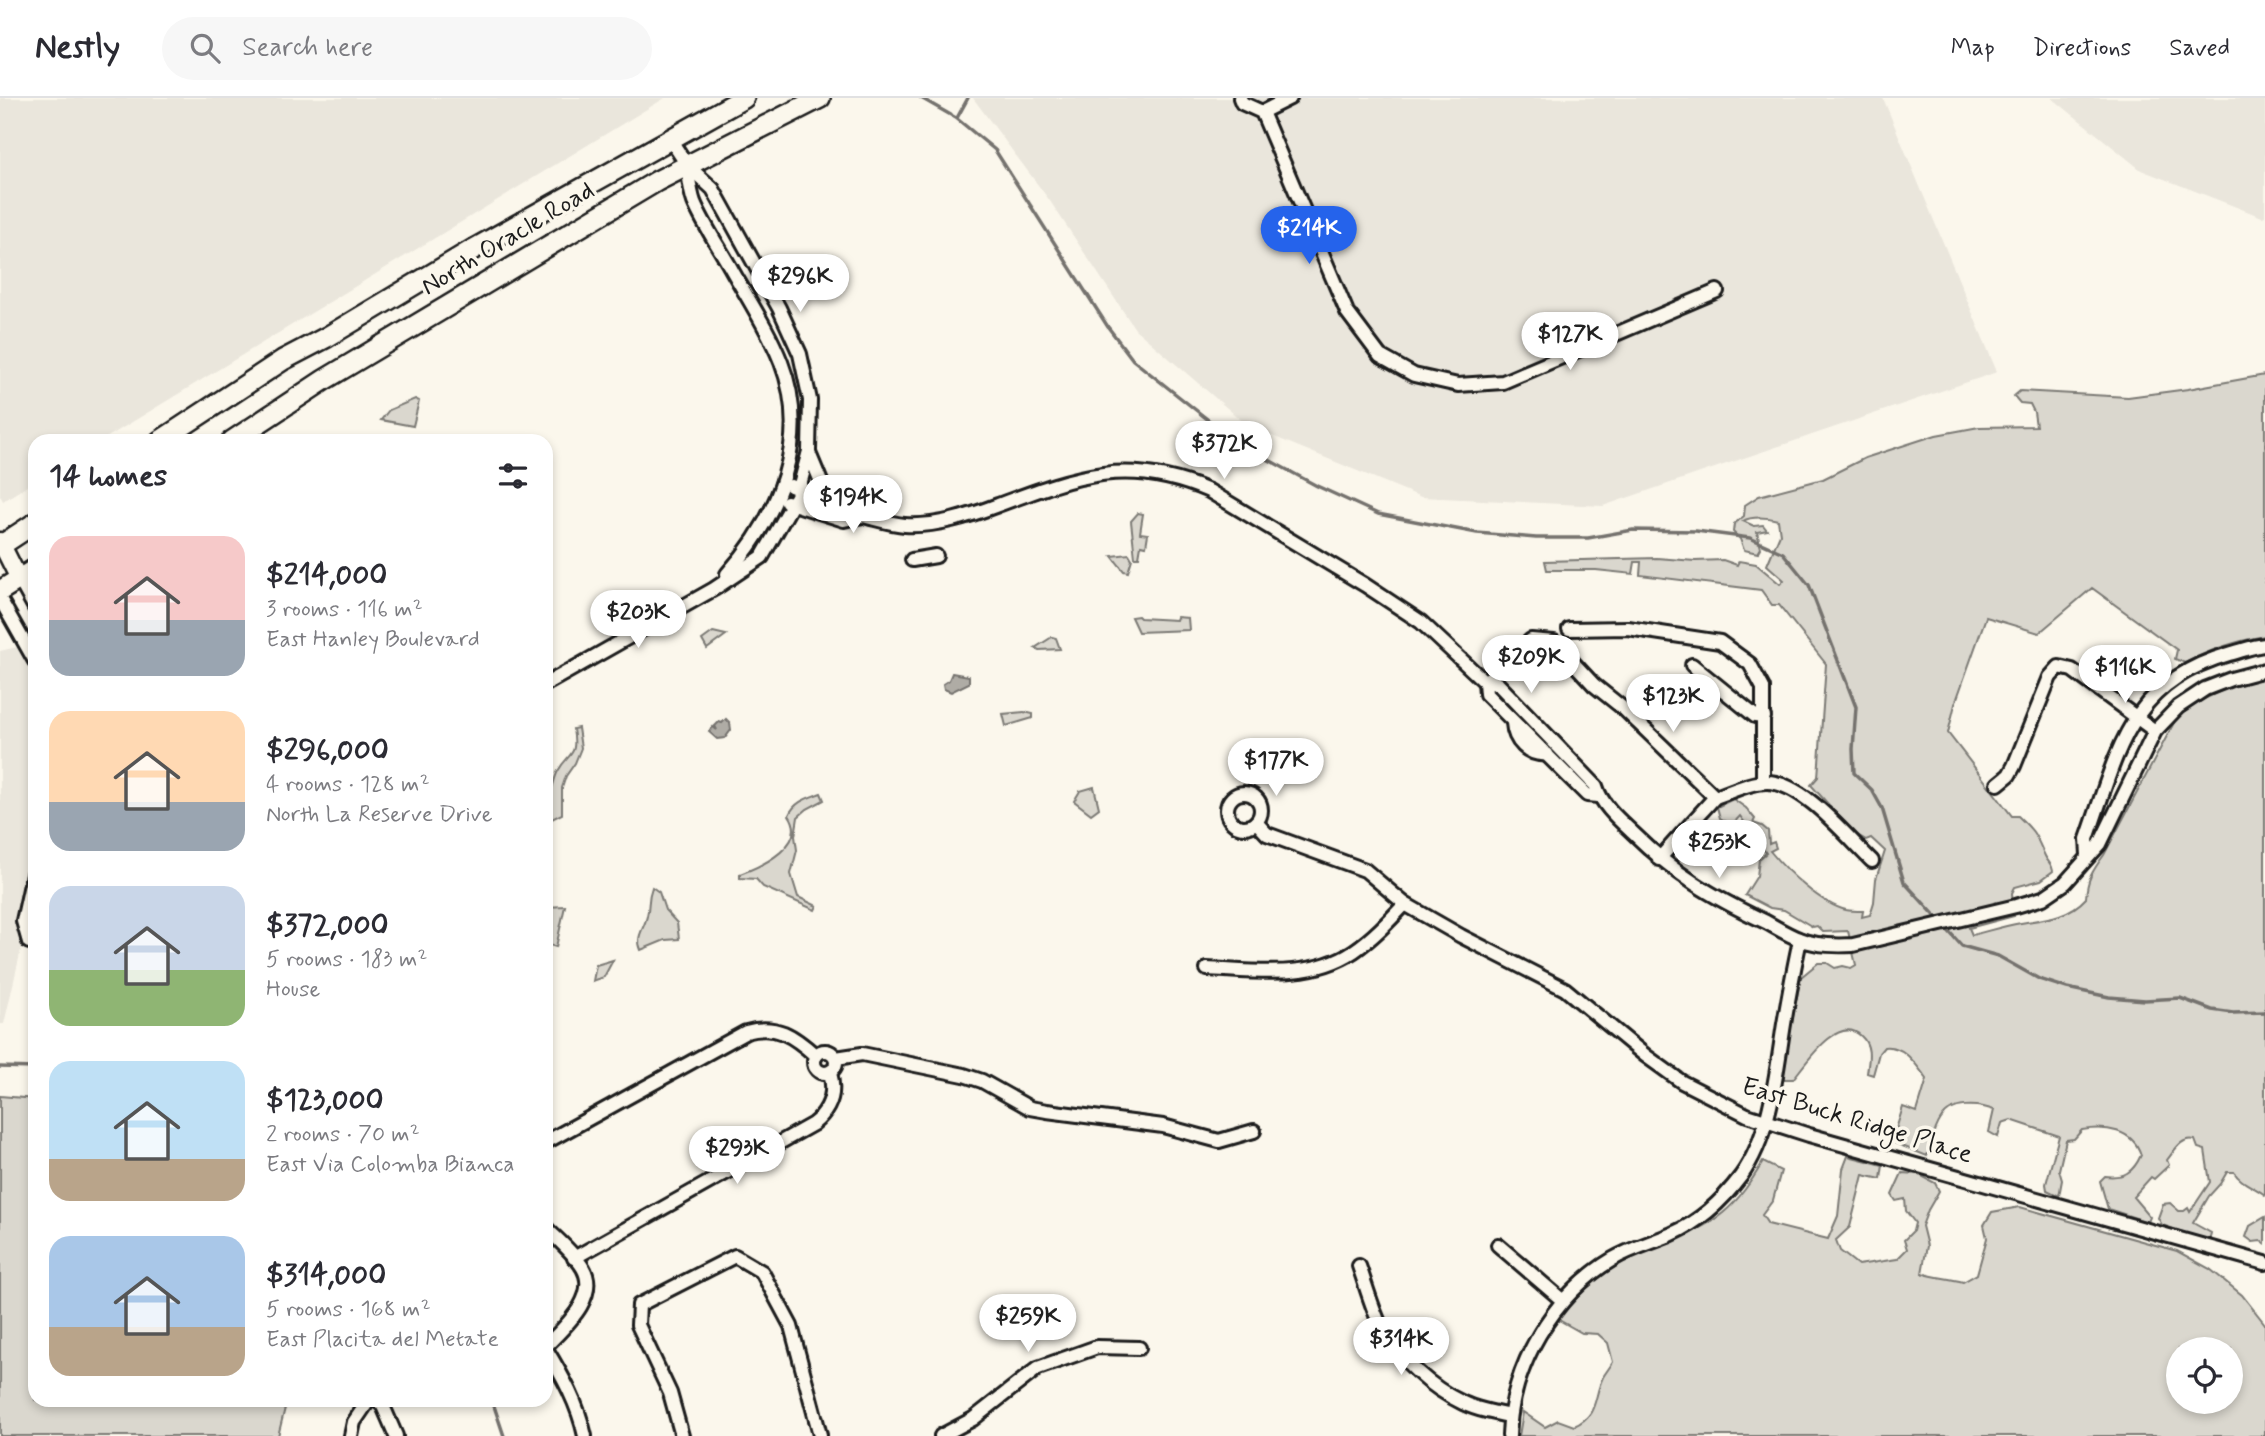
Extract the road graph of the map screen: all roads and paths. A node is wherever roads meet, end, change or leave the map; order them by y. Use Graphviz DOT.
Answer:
graph roads {
  1 [pos="744,98"];
  2 [pos="820,98"];
  3 [pos="1240,98"];
  4 [pos="1268,98"];
  5 [pos="1290,98"];
  6 [pos="1262,112"];
  7 [pos="670,139"];
  8 [pos="687,165"];
  9 [pos="1717,291"];
  10 [pos="171,434"];
  11 [pos="243,434"];
  12 [pos="808,450"];
  13 [pos="783,483"];
  14 [pos="799,489"];
  15 [pos="777,498"];
  16 [pos="793,503"];
  17 [pos="838,503"];
  18 [pos="863,516"];
  19 [pos="28,527"];
  20 [pos="1,544"];
  21 [pos="936,556"];
  22 [pos="912,559"];
  23 [pos="27,574"];
  24 [pos="714,589"];
  25 [pos="0,591"];
  26 [pos="0,599"];
  27 [pos="1569,629"];
  28 [pos="2265,645"];
  29 [pos="28,649"];
  30 [pos="1692,665"];
  31 [pos="2265,670"];
  32 [pos="553,680"];
  33 [pos="1485,682"];
  34 [pos="2137,717"];
  35 [pos="1763,718"];
  36 [pos="2155,732"];
  37 [pos="1763,782"];
  38 [pos="1998,783"];
  39 [pos="1599,796"];
  40 [pos="1715,797"];
  41 [pos="1256,822"];
  42 [pos="2088,855"];
  43 [pos="1660,859"];
  44 [pos="1872,861"];
  45 [pos="28,898"];
  46 [pos="1405,904"];
  47 [pos="28,938"];
  48 [pos="1800,940"];
  49 [pos="1207,969"];
  50 [pos="817,1055"];
  51 [pos="836,1058"];
  52 [pos="830,1073"];
  53 [pos="1766,1122"];
  54 [pos="1254,1131"];
  55 [pos="553,1138"];
  56 [pos="553,1236"];
  57 [pos="1498,1245"];
  58 [pos="574,1258"];
  59 [pos="2265,1263"];
  60 [pos="1359,1266"];
  61 [pos="1562,1300"];
  62 [pos="553,1339"];
  63 [pos="1139,1348"];
  64 [pos="553,1359"];
  65 [pos="364,1407"];
  66 [pos="383,1407"];
  67 [pos="1510,1416"];
  68 [pos="351,1436"];
  69 [pos="396,1436"];
  70 [pos="585,1436"];
  71 [pos="682,1436"];
  72 [pos="819,1436"];
  73 [pos="831,1436"];
  74 [pos="941,1436"];
  75 [pos="1509,1436"];
  1 -- 7 [label="highway, North Oracle Road"];
  2 -- 8 [label="highway, North Oracle Road"];
  3 -- 6 [label="street"];
  4 -- 6 [label="street"];
  5 -- 6 [label="street"];
  6 -- 9 [label="street"];
  7 -- 8 [label="street"];
  7 -- 10 [label="highway, North Oracle Road"];
  8 -- 11 [label="highway, North Oracle Road"];
  8 -- 12 [label="street"];
  8 -- 13 [label="street"];
  12 -- 14 [label="street"];
  12 -- 17 [label="street"];
  13 -- 14 [label="street"];
  13 -- 15 [label="street"];
  14 -- 16 [label="street"];
  14 -- 17 [label="street"];
  15 -- 16 [label="street"];
  15 -- 24 [label="street"];
  16 -- 18 [label="street"];
  16 -- 24 [label="street"];
  17 -- 18 [label="street"];
  18 -- 33 [label="street"];
  19 -- 20 [label="highway"];
  20 -- 23 [label="main road"];
  21 -- 22 [label="street"];
  23 -- 25 [label="highway"];
  24 -- 32 [label="street"];
  26 -- 29 [label="street"];
  27 -- 35 [label="street"];
  28 -- 34 [label="street"];
  30 -- 35 [label="street"];
  31 -- 36 [label="street"];
  33 -- 39 [label="street"];
  33 -- 39 [label="street"];
  33 -- 40 [label="street"];
  34 -- 36 [label="street"];
  34 -- 38 [label="street"];
  34 -- 42 [label="street"];
  35 -- 37 [label="street"];
  36 -- 42 [label="street"];
  37 -- 40 [label="street"];
  37 -- 44 [label="street"];
  39 -- 43 [label="street"];
  40 -- 43 [label="street"];
  41 -- 46 [label="street, East Buck Ridge Place"];
  42 -- 48 [label="street"];
  43 -- 48 [label="street"];
  45 -- 47 [label="street"];
  46 -- 49 [label="street"];
  46 -- 53 [label="street, East Buck Ridge Place"];
  48 -- 53 [label="street"];
  50 -- 51 [label="street"];
  50 -- 52 [label="street"];
  50 -- 55 [label="street"];
  51 -- 52 [label="street"];
  51 -- 54 [label="street"];
  52 -- 58 [label="street"];
  53 -- 59 [label="street, East Buck Ridge Place"];
  53 -- 61 [label="street"];
  56 -- 58 [label="street"];
  57 -- 61 [label="street"];
  58 -- 62 [label="street"];
  60 -- 67 [label="street"];
  61 -- 67 [label="street"];
  63 -- 74 [label="street"];
  64 -- 70 [label="street"];
  65 -- 68 [label="street"];
  66 -- 69 [label="street"];
  67 -- 75 [label="street"];
  71 -- 72 [label="street"];
  72 -- 73 [label="street"];
}
